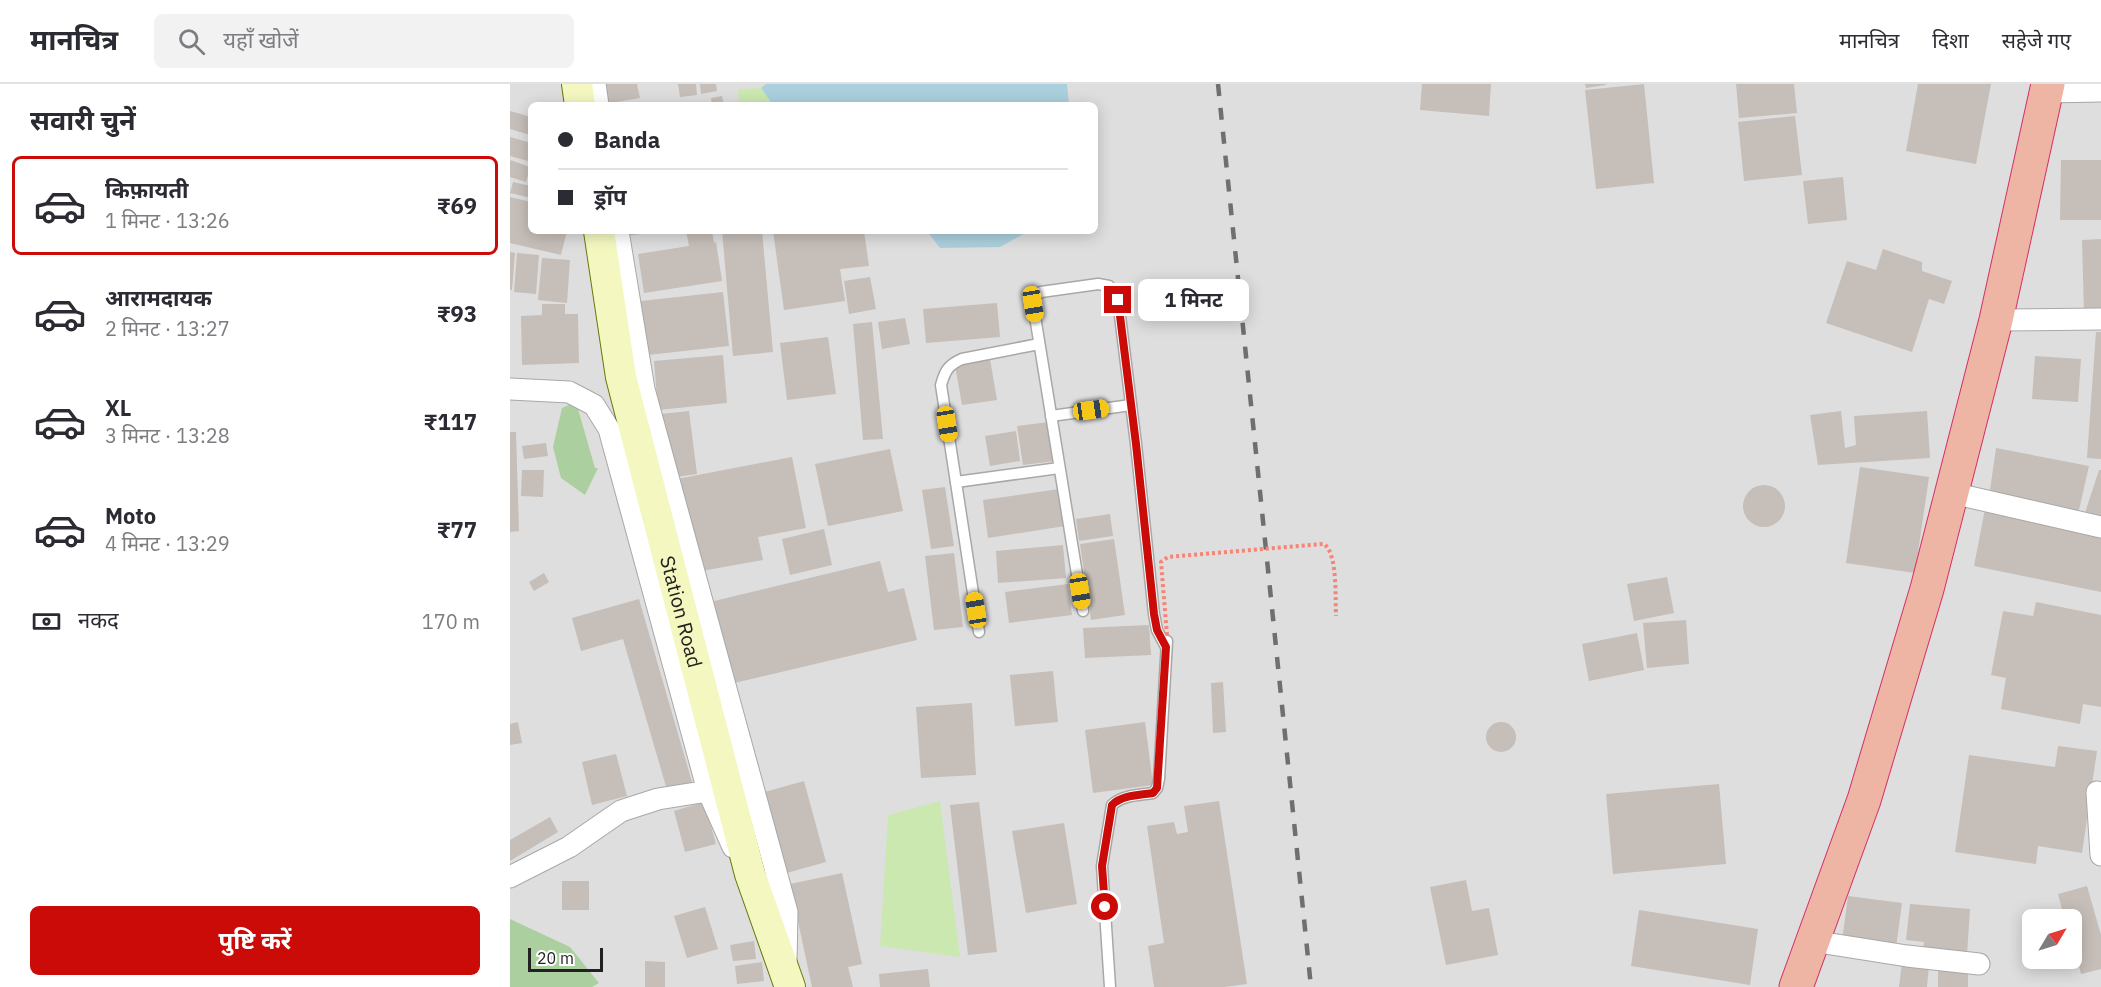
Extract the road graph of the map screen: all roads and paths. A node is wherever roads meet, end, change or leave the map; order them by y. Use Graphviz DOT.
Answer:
graph roads {
  1 [pos="577,84"];
  2 [pos="595,84"];
  3 [pos="2047,88"];
  4 [pos="2101,91"];
  5 [pos="580,102"];
  6 [pos="598,102"];
  7 [pos="599,234"];
  8 [pos="618,234"];
  9 [pos="2101,319"];
  10 [pos="1996,320"];
  11 [pos="1039,344"];
  12 [pos="510,389"];
  13 [pos="1131,405"];
  14 [pos="1051,416"];
  15 [pos="1059,468"];
  16 [pos="956,482"];
  17 [pos="1952,493"];
  18 [pos="2101,527"];
  19 [pos="1083,611"];
  20 [pos="1336,616"];
  21 [pos="979,632"];
  22 [pos="1167,634"];
  23 [pos="1166,647"];
  24 [pos="717,789"];
  25 [pos="2097,792"];
  26 [pos="2101,855"];
  27 [pos="510,877"];
  28 [pos="1812,941"];
  29 [pos="1979,964"];
  30 [pos="788,979"];
  31 [pos="1110,987"];
  32 [pos="1796,987"];
  1 -- 5 [label="main road"];
  2 -- 6 [label="street"];
  3 -- 4 [label="street"];
  3 -- 10 [label="highway"];
  7 -- 24 [label="main road, Station Road"];
  8 -- 30 [label="street"];
  9 -- 10 [label="street"];
  10 -- 17 [label="highway"];
  11 -- 13 [label="lane"];
  11 -- 14 [label="lane"];
  11 -- 16 [label="lane"];
  12 -- 24 [label="street"];
  13 -- 14 [label="lane"];
  13 -- 23 [label="lane"];
  14 -- 15 [label="lane"];
  15 -- 16 [label="lane"];
  15 -- 19 [label="lane"];
  16 -- 21 [label="lane"];
  17 -- 18 [label="street"];
  17 -- 28 [label="highway"];
  20 -- 22 [label="path, bridge"];
  22 -- 23 [label="lane"];
  23 -- 31 [label="lane"];
  24 -- 27 [label="street"];
  24 -- 30 [label="main road, Station Road"];
  25 -- 26 [label="street"];
  28 -- 29 [label="street"];
  28 -- 32 [label="highway"];
}
